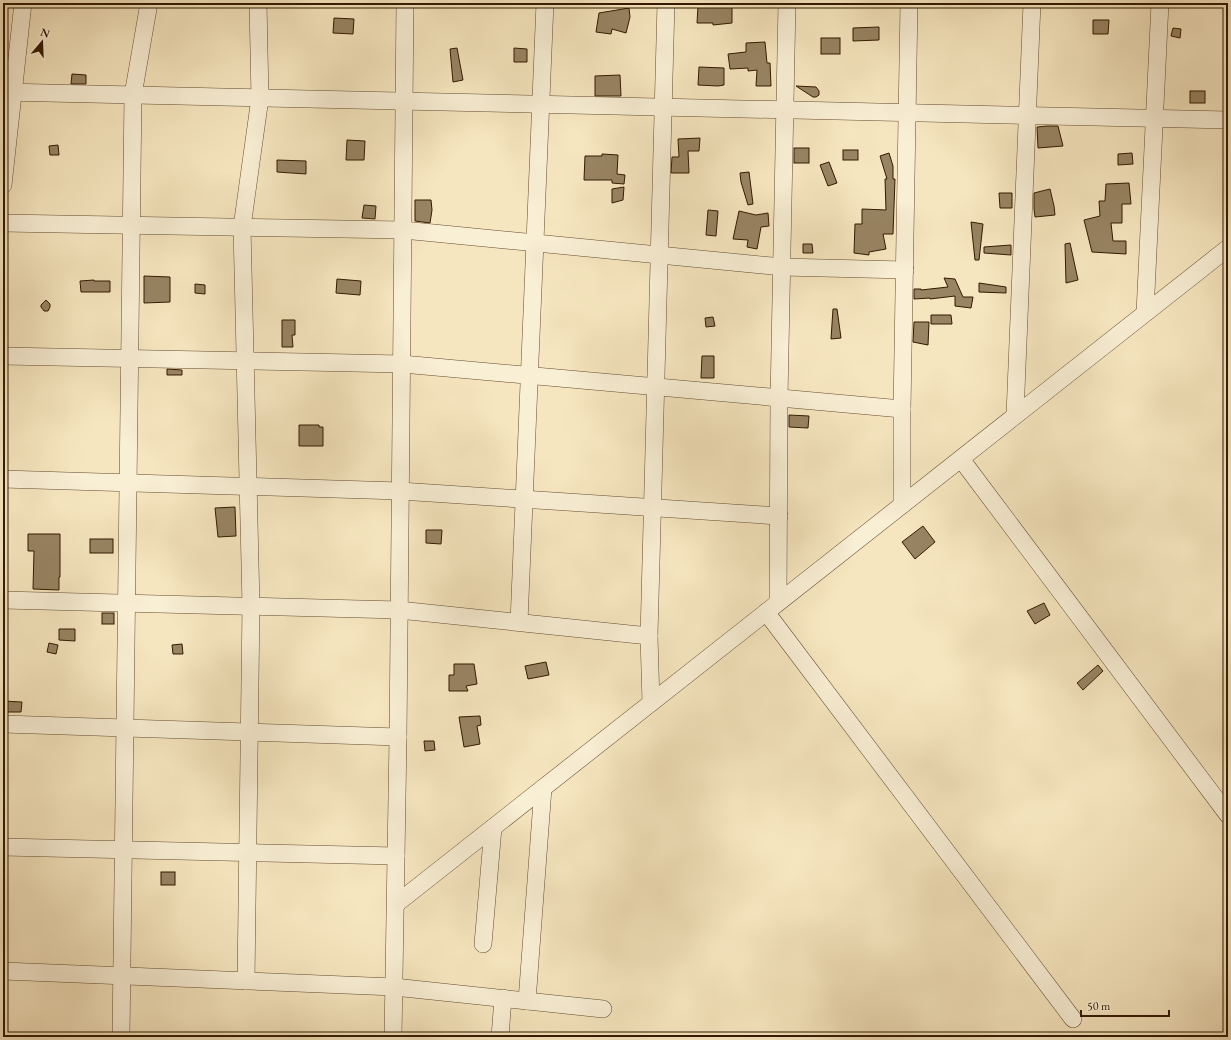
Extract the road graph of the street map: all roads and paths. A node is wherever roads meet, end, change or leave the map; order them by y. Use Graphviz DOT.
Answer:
graph roads {
  1 [pos="24,3"];
  2 [pos="149,3"];
  3 [pos="258,3"];
  4 [pos="405,3"];
  5 [pos="545,3"];
  6 [pos="666,3"];
  7 [pos="787,3"];
  8 [pos="910,3"];
  9 [pos="1032,3"];
  10 [pos="1160,3"];
  11 [pos="8,92"];
  12 [pos="133,95"];
  13 [pos="260,98"];
  14 [pos="404,102"];
  15 [pos="541,105"];
  16 [pos="663,107"];
  17 [pos="785,110"];
  18 [pos="908,113"];
  19 [pos="1027,116"];
  20 [pos="1154,118"];
  21 [pos="1228,120"];
  22 [pos="3,185"];
  23 [pos="3,223"];
  24 [pos="131,225"];
  25 [pos="242,227"];
  26 [pos="403,230"];
  27 [pos="535,243"];
  28 [pos="1228,248"];
  29 [pos="659,255"];
  30 [pos="782,267"];
  31 [pos="905,270"];
  32 [pos="1145,313"];
  33 [pos="3,356"];
  34 [pos="129,358"];
  35 [pos="245,361"];
  36 [pos="402,364"];
  37 [pos="529,376"];
  38 [pos="656,387"];
  39 [pos="779,398"];
  40 [pos="902,409"];
  41 [pos="1015,415"];
  42 [pos="961,458"];
  43 [pos="3,479"];
  44 [pos="128,483"];
  45 [pos="248,487"];
  46 [pos="400,491"];
  47 [pos="524,500"];
  48 [pos="902,505"];
  49 [pos="652,508"];
  50 [pos="779,516"];
  51 [pos="3,600"];
  52 [pos="126,603"];
  53 [pos="251,606"];
  54 [pos="772,607"];
  55 [pos="399,610"];
  56 [pos="519,622"];
  57 [pos="649,636"];
  58 [pos="651,703"];
  59 [pos="3,724"];
  60 [pos="125,728"];
  61 [pos="249,732"];
  62 [pos="398,737"];
  63 [pos="543,788"];
  64 [pos="1228,815"];
  65 [pos="493,828"];
  66 [pos="3,847"];
  67 [pos="123,850"];
  68 [pos="248,853"];
  69 [pos="396,856"];
  70 [pos="396,904"];
  71 [pos="483,944"];
  72 [pos="3,971"];
  73 [pos="121,976"];
  74 [pos="246,981"];
  75 [pos="394,987"];
  76 [pos="504,998"];
  77 [pos="527,1001"];
  78 [pos="603,1009"];
  79 [pos="1073,1019"];
  80 [pos="121,1037"];
  81 [pos="393,1037"];
  82 [pos="500,1037"];
  1 -- 11 [label="street"];
  2 -- 12 [label="street"];
  3 -- 13 [label="street"];
  4 -- 14 [label="street"];
  5 -- 15 [label="street"];
  6 -- 16 [label="street"];
  7 -- 17 [label="street"];
  8 -- 18 [label="street"];
  9 -- 19 [label="street"];
  10 -- 20 [label="street"];
  11 -- 12 [label="street"];
  11 -- 22 [label="street"];
  12 -- 13 [label="street"];
  12 -- 24 [label="street"];
  13 -- 14 [label="street"];
  13 -- 25 [label="street"];
  14 -- 15 [label="street"];
  14 -- 26 [label="street"];
  15 -- 16 [label="street"];
  15 -- 27 [label="street"];
  16 -- 17 [label="street"];
  16 -- 29 [label="street"];
  17 -- 18 [label="street"];
  17 -- 30 [label="street"];
  18 -- 19 [label="street"];
  18 -- 31 [label="street"];
  19 -- 20 [label="street"];
  19 -- 41 [label="street"];
  20 -- 21 [label="street"];
  20 -- 32 [label="street"];
  23 -- 24 [label="street"];
  24 -- 25 [label="street"];
  24 -- 34 [label="street"];
  25 -- 26 [label="street"];
  25 -- 35 [label="street"];
  26 -- 27 [label="street"];
  26 -- 36 [label="street"];
  27 -- 29 [label="street"];
  27 -- 37 [label="street"];
  28 -- 32 [label="street"];
  29 -- 30 [label="street"];
  29 -- 38 [label="street"];
  30 -- 31 [label="street"];
  30 -- 39 [label="street"];
  31 -- 40 [label="street"];
  32 -- 41 [label="street"];
  33 -- 34 [label="street"];
  34 -- 35 [label="street"];
  34 -- 44 [label="street"];
  35 -- 36 [label="street"];
  35 -- 45 [label="street"];
  36 -- 37 [label="street"];
  36 -- 46 [label="street"];
  37 -- 38 [label="street"];
  37 -- 47 [label="street"];
  38 -- 39 [label="street"];
  38 -- 49 [label="street"];
  39 -- 40 [label="street"];
  39 -- 50 [label="street"];
  40 -- 48 [label="street"];
  41 -- 42 [label="street"];
  42 -- 48 [label="street"];
  42 -- 64 [label="street"];
  43 -- 44 [label="street"];
  44 -- 45 [label="street"];
  44 -- 52 [label="street"];
  45 -- 46 [label="street"];
  45 -- 53 [label="street"];
  46 -- 47 [label="street"];
  46 -- 55 [label="street"];
  47 -- 49 [label="street"];
  47 -- 56 [label="street"];
  48 -- 54 [label="street"];
  49 -- 50 [label="street"];
  49 -- 57 [label="street"];
  50 -- 54 [label="street"];
  51 -- 52 [label="street"];
  52 -- 53 [label="street"];
  52 -- 60 [label="street"];
  53 -- 55 [label="street"];
  53 -- 61 [label="street"];
  54 -- 58 [label="street"];
  54 -- 79 [label="street"];
  55 -- 56 [label="street"];
  55 -- 62 [label="street"];
  56 -- 57 [label="street"];
  57 -- 58 [label="street"];
  58 -- 63 [label="street"];
  59 -- 60 [label="street"];
  60 -- 61 [label="street"];
  60 -- 67 [label="street"];
  61 -- 62 [label="street"];
  61 -- 68 [label="street"];
  62 -- 69 [label="street"];
  63 -- 65 [label="street"];
  63 -- 77 [label="street"];
  65 -- 70 [label="street"];
  65 -- 71 [label="street"];
  66 -- 67 [label="street"];
  67 -- 68 [label="street"];
  67 -- 73 [label="street"];
  68 -- 69 [label="street"];
  68 -- 74 [label="street"];
  69 -- 70 [label="street"];
  70 -- 75 [label="street"];
  72 -- 73 [label="street"];
  73 -- 74 [label="street"];
  73 -- 80 [label="street"];
  74 -- 75 [label="street"];
  75 -- 76 [label="street"];
  75 -- 81 [label="street"];
  76 -- 77 [label="street"];
  76 -- 82 [label="street"];
  77 -- 78 [label="street"];
}
